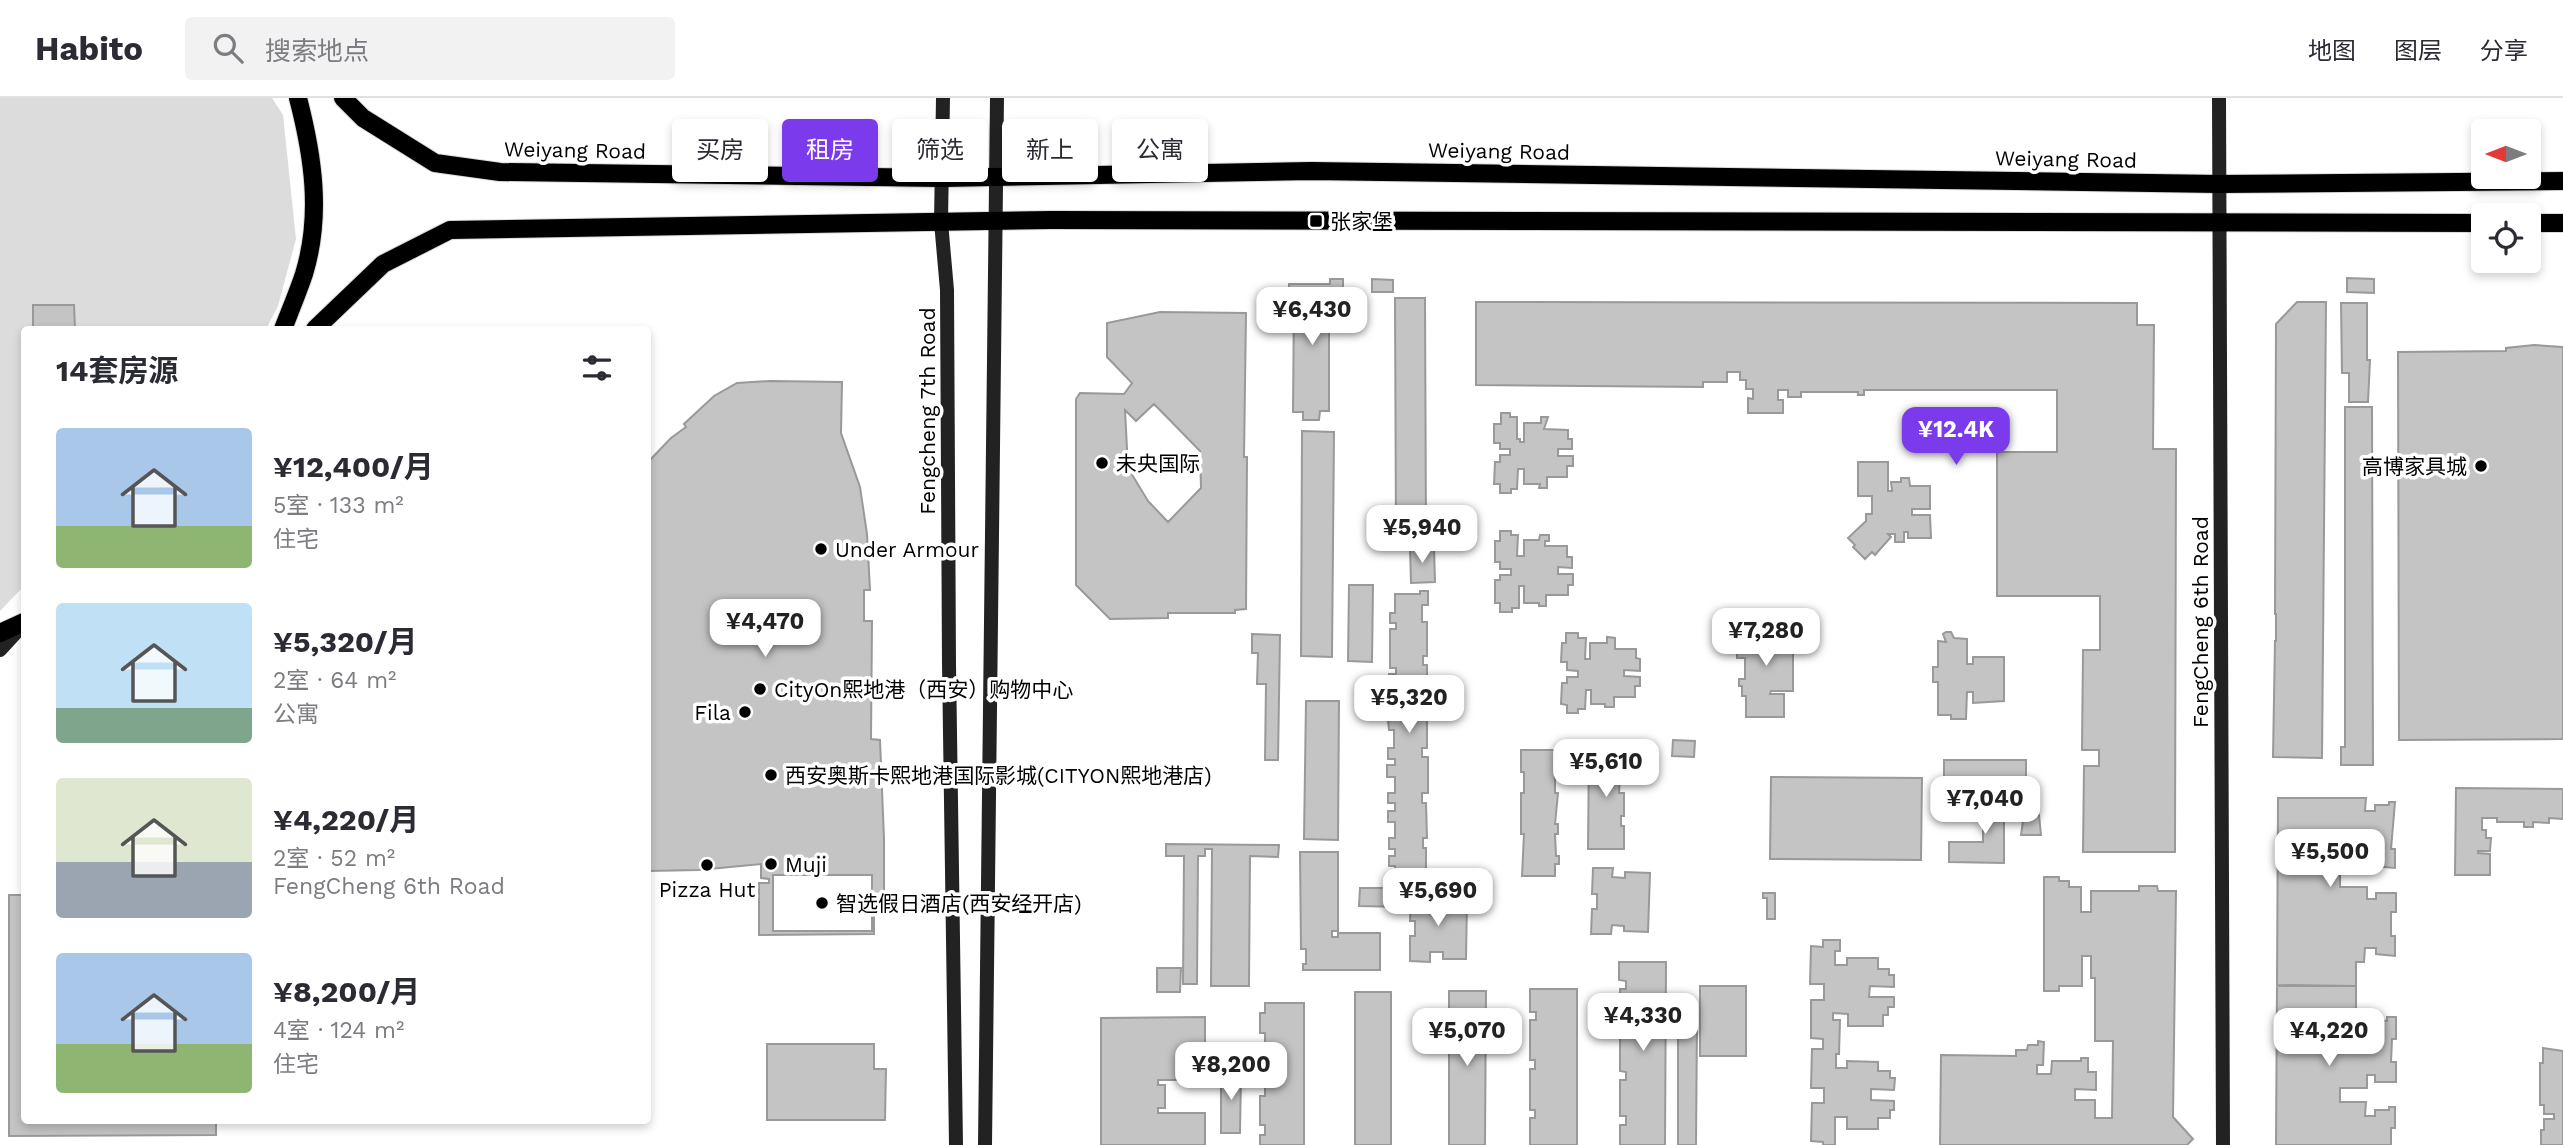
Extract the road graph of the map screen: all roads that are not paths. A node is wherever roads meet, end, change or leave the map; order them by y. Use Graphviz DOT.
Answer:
graph roads {
  1 [pos="298,98"];
  2 [pos="343,98"];
  3 [pos="943,98"];
  4 [pos="997,98"];
  5 [pos="2219,98"];
  6 [pos="943,119"];
  7 [pos="988,175"];
  8 [pos="997,175"];
  9 [pos="892,177"];
  10 [pos="2563,181"];
  11 [pos="942,182"];
  12 [pos="2219,184"];
  13 [pos="941,222"];
  14 [pos="997,223"];
  15 [pos="2218,223"];
  16 [pos="2471,223"];
  17 [pos="2541,223"];
  18 [pos="2563,223"];
  19 [pos="283,326"];
  20 [pos="318,326"];
  21 [pos="21,623"];
  22 [pos="21,626"];
  23 [pos="0,633"];
  24 [pos="0,650"];
  25 [pos="956,1145"];
  26 [pos="985,1145"];
  27 [pos="2223,1145"];
  1 -- 19 [label="main road"];
  2 -- 9 [label="main road, Weiyang Road"];
  3 -- 6 [label="street, Fengcheng 7th Road"];
  4 -- 8 [label="street"];
  5 -- 12 [label="street, FengCheng 6th Road"];
  7 -- 8 [label="main road, Weiyang Road"];
  8 -- 12 [label="main road, Weiyang Road"];
  8 -- 14 [label="street"];
  10 -- 12 [label="main road, Weiyang Road"];
  11 -- 13 [label="street, Fengcheng 7th Road"];
  12 -- 15 [label="street, FengCheng 6th Road"];
  13 -- 14 [label="main road"];
  13 -- 20 [label="main road"];
  13 -- 25 [label="street, Fengcheng 7th Road"];
  14 -- 15 [label="main road"];
  14 -- 26 [label="street"];
  15 -- 16 [label="main road"];
  15 -- 27 [label="street, FengCheng 6th Road"];
  17 -- 18 [label="main road"];
  21 -- 23 [label="main road"];
  22 -- 24 [label="street"];
}
